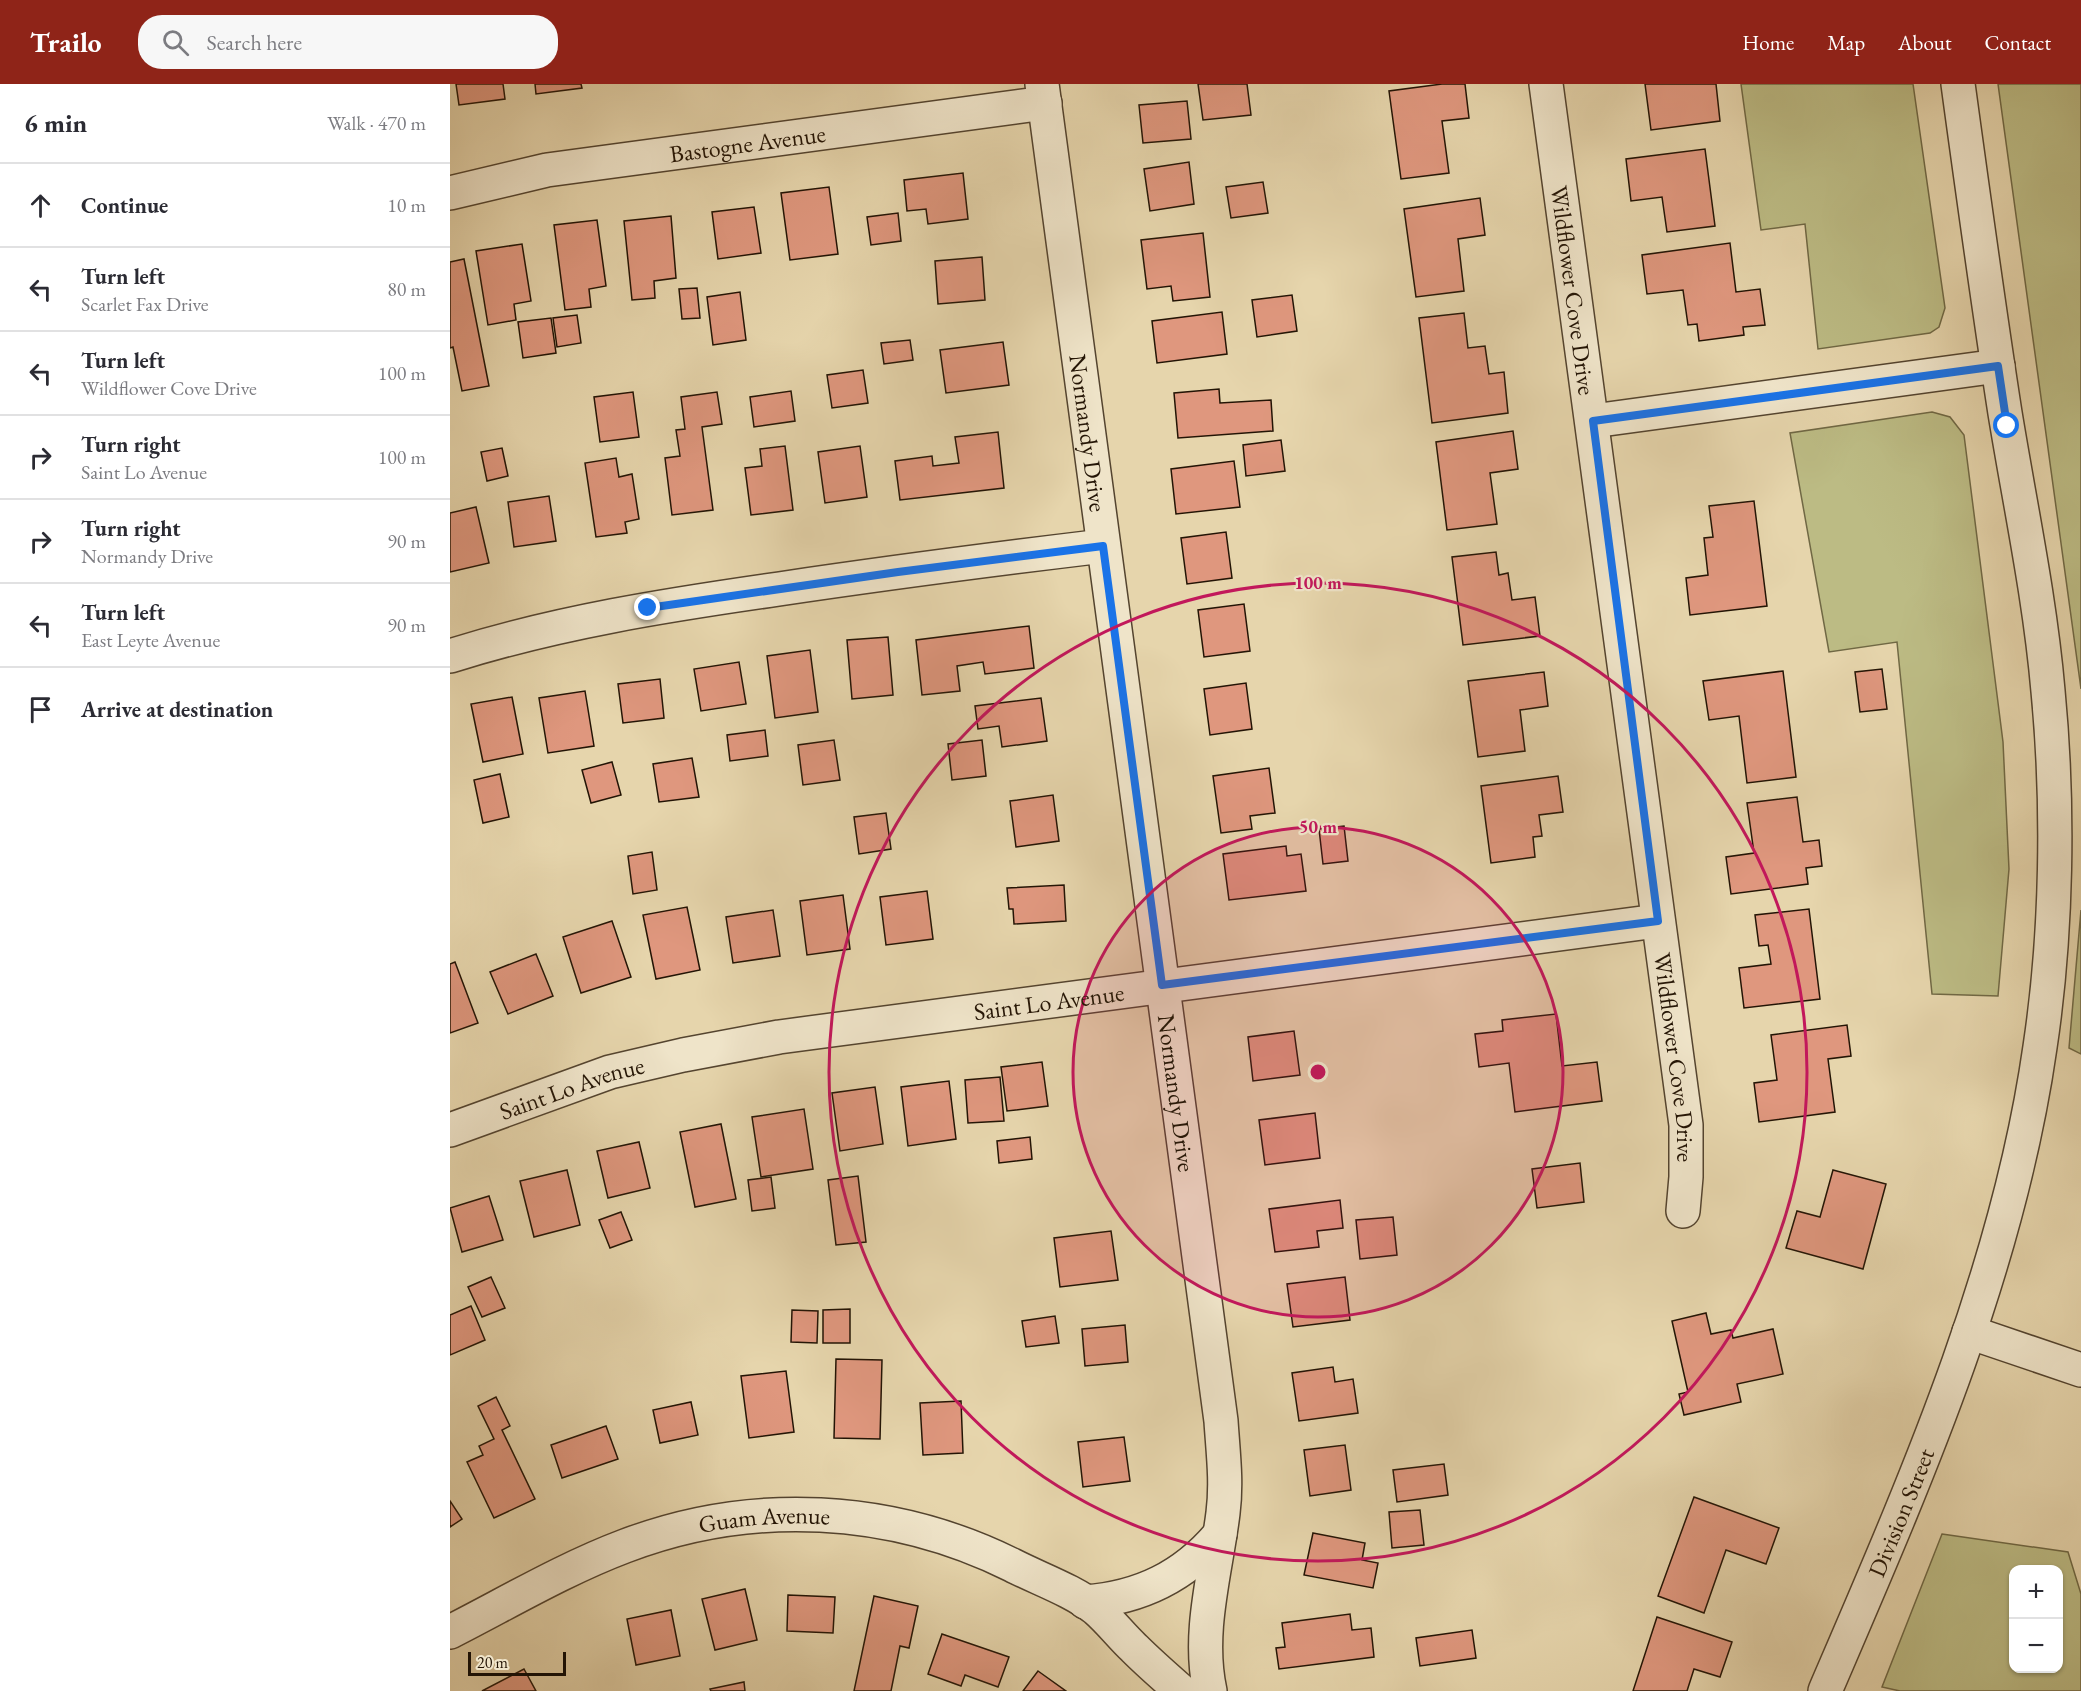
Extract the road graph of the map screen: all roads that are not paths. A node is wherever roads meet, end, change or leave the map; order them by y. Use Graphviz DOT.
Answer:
graph roads {
  1 [pos="1546,84"];
  2 [pos="1958,84"];
  3 [pos="1044,94"];
  4 [pos="450,193"];
  5 [pos="1998,366"];
  6 [pos="1593,421"];
  7 [pos="1103,546"];
  8 [pos="450,656"];
  9 [pos="2067,836"];
  10 [pos="1658,921"];
  11 [pos="1162,985"];
  12 [pos="450,1130"];
  13 [pos="1683,1210"];
  14 [pos="1969,1332"];
  15 [pos="2081,1370"];
  16 [pos="1220,1534"];
  17 [pos="1085,1602"];
  18 [pos="450,1632"];
  19 [pos="1181,1691"];
  20 [pos="1210,1691"];
  21 [pos="1826,1691"];
  1 -- 6 [label="street, Wildflower Cove Drive"];
  2 -- 5 [label="street, Division Street"];
  3 -- 4 [label="street, Bastogne Avenue"];
  3 -- 7 [label="street, Normandy Drive"];
  5 -- 6 [label="street"];
  5 -- 9 [label="street, Division Street"];
  6 -- 10 [label="street, Wildflower Cove Drive"];
  7 -- 8 [label="street"];
  7 -- 11 [label="street, Normandy Drive"];
  9 -- 14 [label="street, Division Street"];
  10 -- 11 [label="street, Saint Lo Avenue"];
  10 -- 13 [label="street, Wildflower Cove Drive"];
  11 -- 12 [label="street, Saint Lo Avenue"];
  11 -- 16 [label="street, Normandy Drive"];
  14 -- 15 [label="street"];
  14 -- 21 [label="street, Division Street"];
  16 -- 17 [label="street"];
  16 -- 20 [label="street, Normandy Drive"];
  17 -- 18 [label="street, Guam Avenue"];
  17 -- 19 [label="street"];
}
